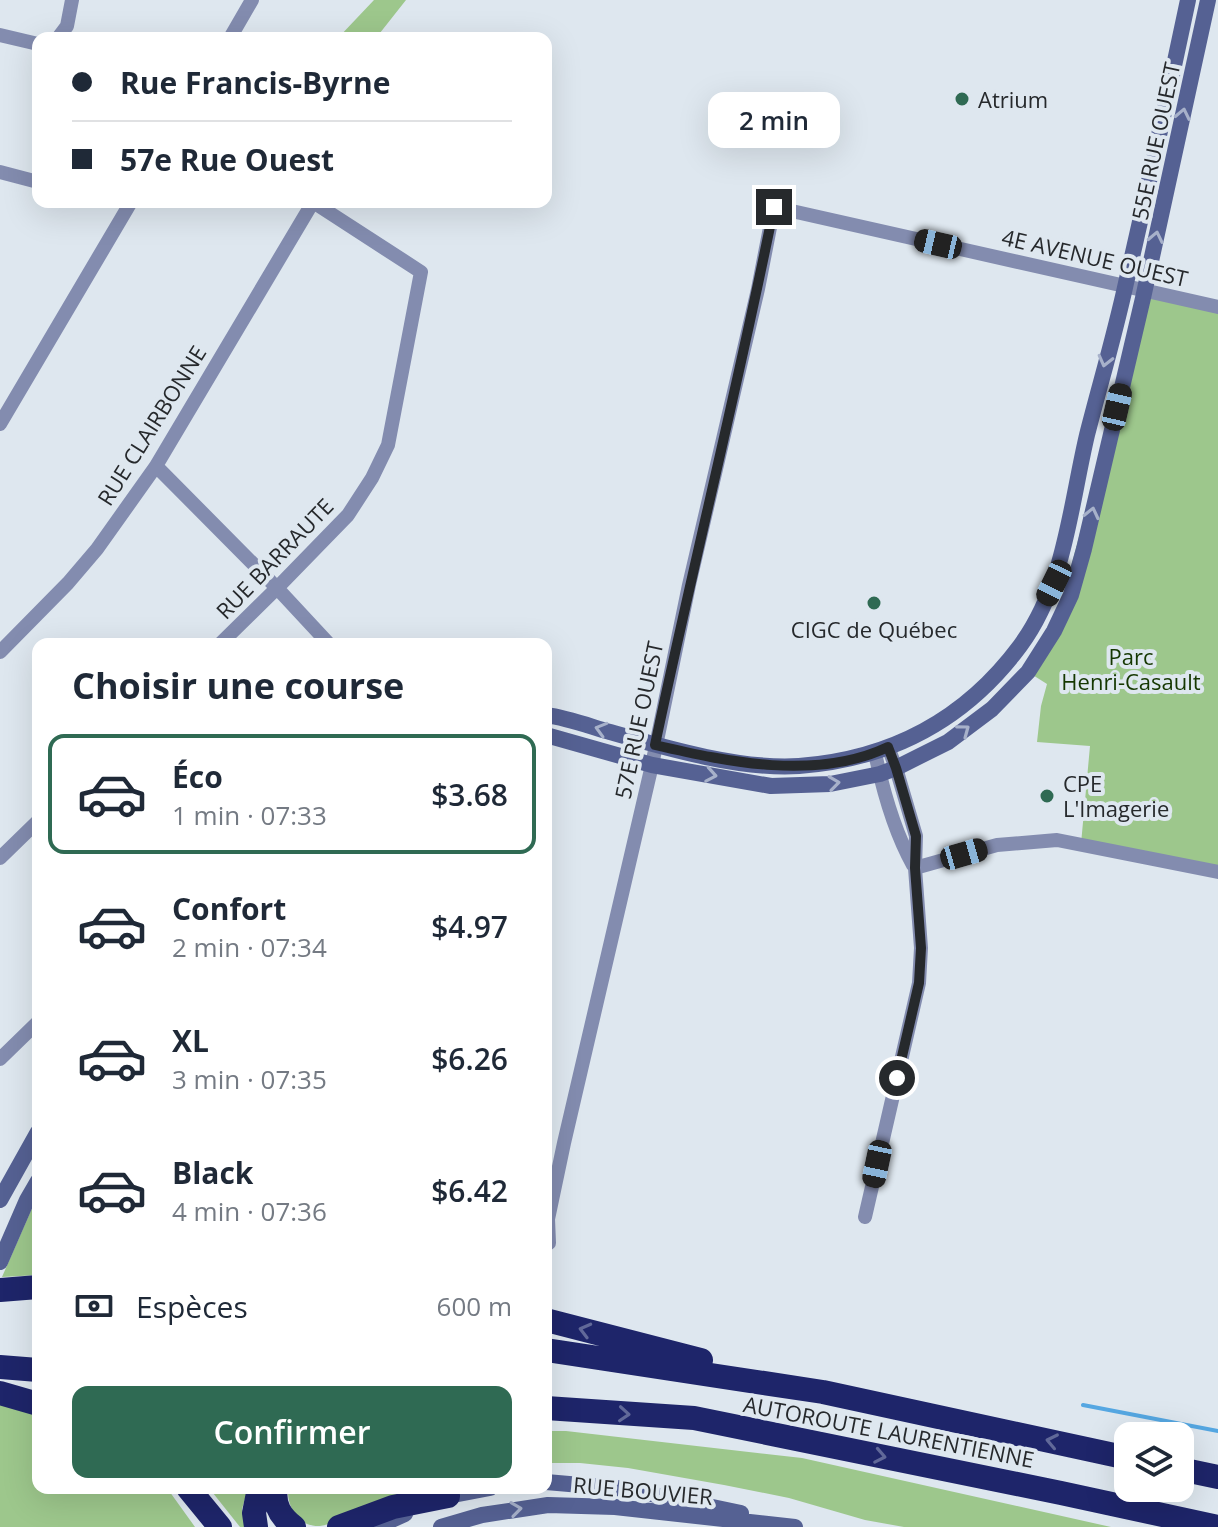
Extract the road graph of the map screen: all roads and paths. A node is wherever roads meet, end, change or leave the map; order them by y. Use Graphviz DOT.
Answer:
graph roads {
  1 [pos="72,0"];
  2 [pos="252,0"];
  3 [pos="1188,0"];
  4 [pos="1208,0"];
  5 [pos="62,32"];
  6 [pos="233,32"];
  7 [pos="0,35"];
  8 [pos="32,43"];
  9 [pos="0,172"];
  10 [pos="32,180"];
  11 [pos="774,207"];
  12 [pos="128,208"];
  13 [pos="309,208"];
  14 [pos="322,208"];
  15 [pos="1126,286"];
  16 [pos="1144,291"];
  17 [pos="1218,307"];
  18 [pos="0,424"];
  19 [pos="156,466"];
  20 [pos="277,588"];
  21 [pos="226,638"];
  22 [pos="323,638"];
  23 [pos="0,652"];
  24 [pos="552,717"];
  25 [pos="552,737"];
  26 [pos="655,745"];
  27 [pos="881,750"];
  28 [pos="652,765"];
  29 [pos="896,768"];
  30 [pos="880,774"];
  31 [pos="32,827"];
  32 [pos="0,858"];
  33 [pos="915,868"];
  34 [pos="1218,872"];
  35 [pos="32,1028"];
  36 [pos="0,1059"];
  37 [pos="32,1143"];
  38 [pos="32,1191"];
  39 [pos="0,1200"];
  40 [pos="552,1200"];
  41 [pos="865,1217"];
  42 [pos="0,1262"];
  43 [pos="552,1322"];
  44 [pos="552,1351"];
  45 [pos="1,1367"];
  46 [pos="32,1370"];
  47 [pos="823,1392"];
  48 [pos="0,1393"];
  49 [pos="32,1402"];
  50 [pos="552,1408"];
  51 [pos="1114,1455"];
  52 [pos="1194,1472"];
  53 [pos="1218,1477"];
  54 [pos="552,1483"];
  55 [pos="193,1494"];
  56 [pos="258,1494"];
  57 [pos="275,1494"];
  58 [pos="458,1494"];
  59 [pos="448,1496"];
  60 [pos="213,1521"];
  61 [pos="256,1527"];
  62 [pos="294,1527"];
  63 [pos="339,1527"];
  64 [pos="376,1527"];
  65 [pos="441,1527"];
  66 [pos="795,1527"];
  67 [pos="809,1527"];
  68 [pos="1218,1527"];
  1 -- 5 [label="street"];
  2 -- 6 [label="street"];
  3 -- 15 [label="street, 55E RUE OUEST"];
  16 -- 4 [label="street, 55E RUE OUEST, one-way"];
  7 -- 8 [label="street"];
  9 -- 10 [label="street"];
  11 -- 15 [label="street, 4E AVENUE OUEST"];
  11 -- 26 [label="street, 57E RUE OUEST"];
  12 -- 18 [label="street"];
  13 -- 19 [label="street, RUE CLAIRBONNE"];
  14 -- 20 [label="street, RUE BARRAUTE"];
  15 -- 16 [label="street, 4E AVENUE OUEST"];
  15 -- 27 [label="street, 55E RUE OUEST, one-way"];
  16 -- 17 [label="street, 4E AVENUE OUEST"];
  29 -- 16 [label="street, 55E RUE OUEST, one-way"];
  19 -- 20 [label="street"];
  19 -- 23 [label="street, RUE CLAIRBONNE"];
  20 -- 21 [label="street, RUE BARRAUTE"];
  20 -- 22 [label="street"];
  26 -- 24 [label="street, 55E RUE OUEST, one-way"];
  25 -- 28 [label="street, 55E RUE OUEST"];
  26 -- 27 [label="street, 55E RUE OUEST"];
  26 -- 28 [label="street, 57E RUE OUEST"];
  27 -- 29 [label="street"];
  27 -- 30 [label="street"];
  28 -- 30 [label="street, 55E RUE OUEST, one-way"];
  28 -- 40 [label="street, 57E RUE OUEST"];
  29 -- 30 [label="street, 55E RUE OUEST"];
  29 -- 33 [label="street"];
  30 -- 33 [label="street"];
  31 -- 32 [label="street"];
  33 -- 34 [label="street"];
  33 -- 41 [label="street"];
  35 -- 36 [label="street"];
  37 -- 39 [label="street"];
  38 -- 42 [label="street"];
  47 -- 43 [label="highway, one-way"];
  44 -- 47 [label="highway, AUTOROUTE LAURENTIENNE"];
  45 -- 46 [label="highway"];
  51 -- 47 [label="highway, AUTOROUTE LAURENTIENNE, one-way"];
  48 -- 49 [label="highway"];
  50 -- 68 [label="highway, AUTOROUTE LAURENTIENNE, one-way"];
  52 -- 53 [label="highway"];
  54 -- 67 [label="street, RUE BOUVIER"];
  55 -- 60 [label="highway"];
  56 -- 61 [label="highway"];
  57 -- 62 [label="highway"];
  58 -- 59 [label="street"];
  59 -- 63 [label="highway"];
  59 -- 64 [label="street"];
  65 -- 66 [label="street, RUE BOUVIER, one-way"];
}
